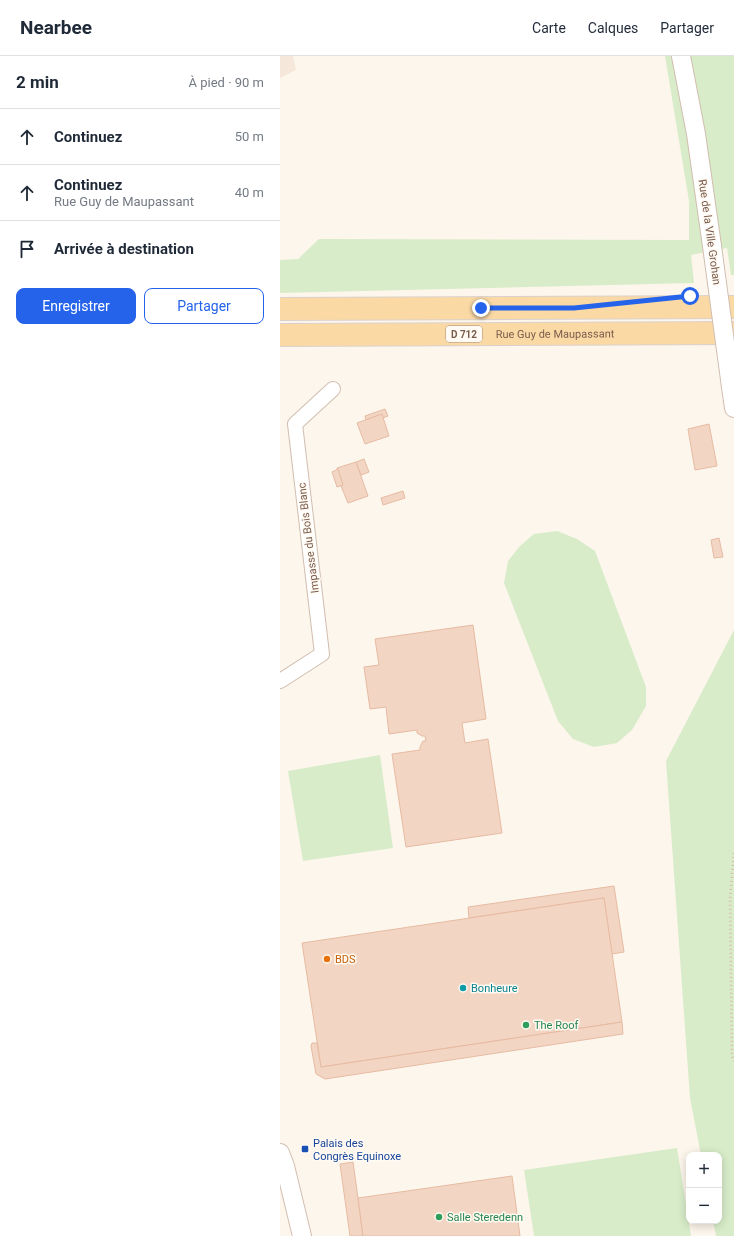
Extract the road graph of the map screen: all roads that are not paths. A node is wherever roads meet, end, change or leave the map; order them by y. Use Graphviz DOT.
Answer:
graph roads {
  1 [pos="681,56"];
  2 [pos="734,292"];
  3 [pos="574,308"];
  4 [pos="734,308"];
  5 [pos="280,309"];
  6 [pos="734,333"];
  7 [pos="648,334"];
  8 [pos="280,335"];
  9 [pos="734,345"];
  10 [pos="333,389"];
  11 [pos="734,408"];
  12 [pos="280,681"];
  13 [pos="280,1153"];
  14 [pos="302,1236"];
  1 -- 11 [label="street, Rue de la Ville Grohan, bridge"];
  2 -- 3 [label="main road"];
  3 -- 4 [label="main road"];
  3 -- 5 [label="main road"];
  6 -- 7 [label="main road, Rue Guy de Maupassant / D 712"];
  7 -- 8 [label="main road, Rue Guy de Maupassant / D 712"];
  7 -- 9 [label="main road"];
  10 -- 12 [label="street, Impasse du Bois Blanc"];
  13 -- 14 [label="street"];
}
